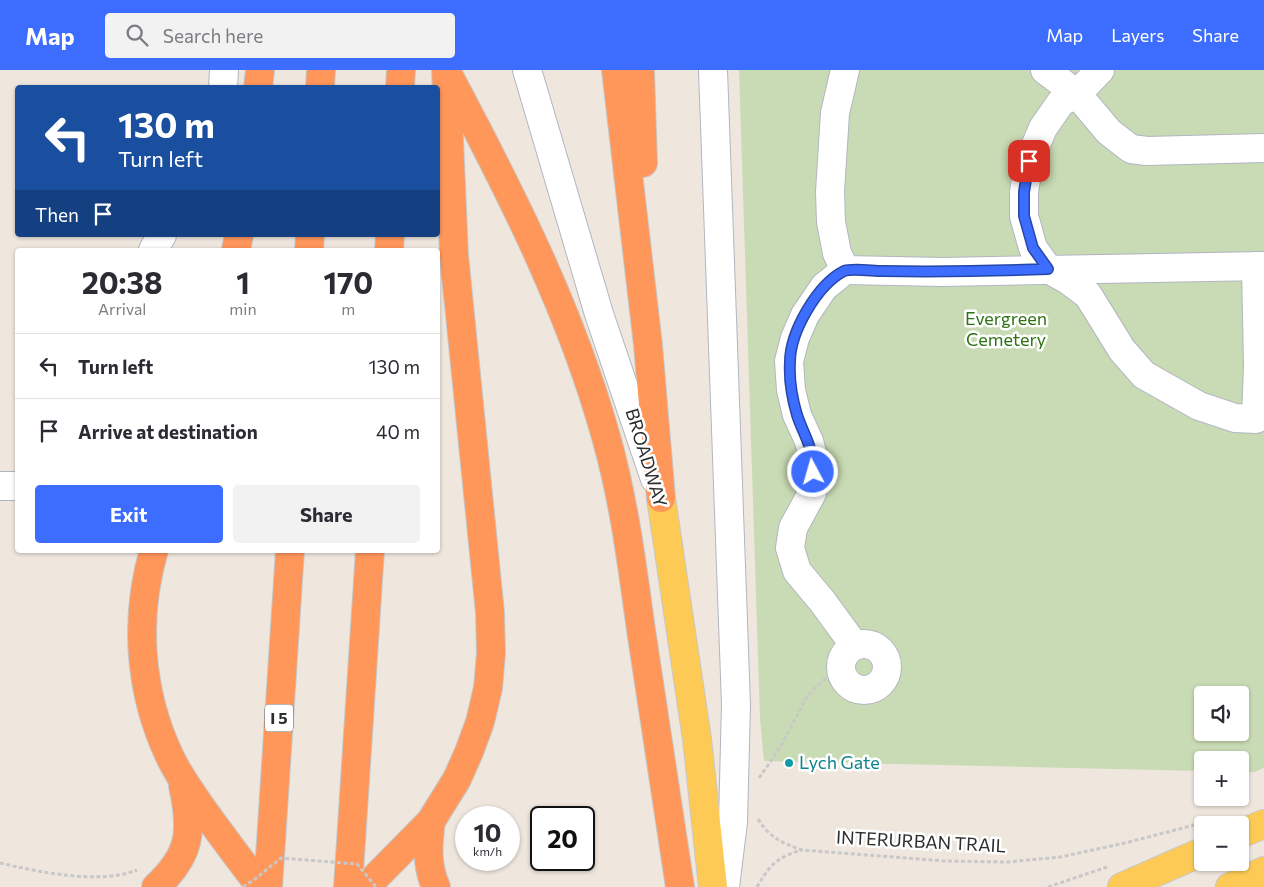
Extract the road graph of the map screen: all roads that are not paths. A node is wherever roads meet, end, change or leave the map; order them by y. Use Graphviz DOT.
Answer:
graph roads {
  1 [pos="224,70"];
  2 [pos="260,70"];
  3 [pos="321,70"];
  4 [pos="401,70"];
  5 [pos="446,70"];
  6 [pos="527,70"];
  7 [pos="616,70"];
  8 [pos="640,70"];
  9 [pos="713,70"];
  10 [pos="1045,70"];
  11 [pos="1100,70"];
  12 [pos="846,71"];
  13 [pos="223,85"];
  14 [pos="258,85"];
  15 [pos="320,85"];
  16 [pos="400,85"];
  17 [pos="1077,94"];
  18 [pos="1264,148"];
  19 [pos="161,237"];
  20 [pos="154,248"];
  21 [pos="1260,266"];
  22 [pos="1048,269"];
  23 [pos="846,270"];
  24 [pos="648,345"];
  25 [pos="0,486"];
  26 [pos="15,486"];
  27 [pos="661,498"];
  28 [pos="153,553"];
  29 [pos="290,553"];
  30 [pos="370,553"];
  31 [pos="855,646"];
  32 [pos="182,779"];
  33 [pos="431,821"];
  34 [pos="1264,824"];
  35 [pos="1249,830"];
  36 [pos="1194,856"];
  37 [pos="1264,871"];
  38 [pos="148,878"];
  39 [pos="257,885"];
  40 [pos="365,886"];
  41 [pos="436,887"];
  42 [pos="680,887"];
  43 [pos="713,887"];
  44 [pos="725,887"];
  45 [pos="1122,887"];
  46 [pos="1230,887"];
  1 -- 13 [label="street"];
  2 -- 14 [label="highway"];
  3 -- 15 [label="highway"];
  4 -- 16 [label="highway"];
  5 -- 33 [label="highway"];
  5 -- 42 [label="highway"];
  6 -- 27 [label="street, BROADWAY"];
  7 -- 24 [label="highway"];
  8 -- 24 [label="highway"];
  9 -- 44 [label="street"];
  10 -- 17 [label="street"];
  11 -- 17 [label="street"];
  12 -- 23 [label="street"];
  17 -- 18 [label="street"];
  17 -- 22 [label="street"];
  19 -- 20 [label="street"];
  21 -- 22 [label="street"];
  21 -- 22 [label="street"];
  22 -- 23 [label="street"];
  23 -- 31 [label="street"];
  24 -- 27 [label="highway"];
  25 -- 26 [label="street"];
  27 -- 43 [label="main road, BROADWAY"];
  28 -- 32 [label="highway"];
  29 -- 39 [label="highway, I 5"];
  30 -- 40 [label="highway"];
  31 -- 31 [label="street"];
  32 -- 38 [label="highway"];
  32 -- 39 [label="highway"];
  33 -- 40 [label="highway"];
  33 -- 41 [label="highway"];
  34 -- 35 [label="main road"];
  36 -- 45 [label="main road"];
  37 -- 46 [label="main road"];
}
